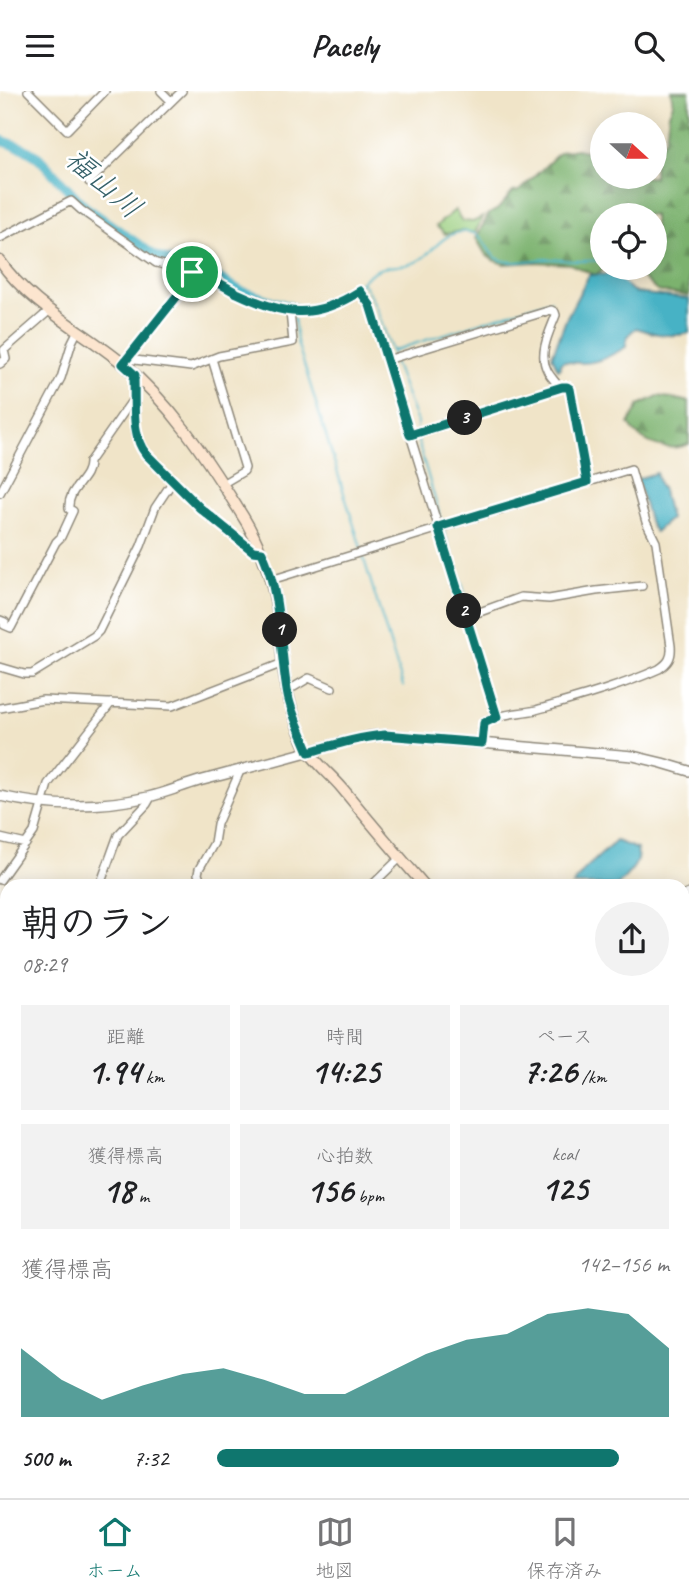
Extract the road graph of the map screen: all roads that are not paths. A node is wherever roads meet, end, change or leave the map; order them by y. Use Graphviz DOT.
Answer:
graph roads {
  1 [pos="28,91"];
  2 [pos="105,91"];
  3 [pos="161,91"];
  4 [pos="181,91"];
  5 [pos="171,101"];
  6 [pos="89,182"];
  7 [pos="0,238"];
  8 [pos="2,266"];
  9 [pos="192,272"];
  10 [pos="50,310"];
  11 [pos="290,312"];
  12 [pos="78,330"];
  13 [pos="212,359"];
  14 [pos="387,360"];
  15 [pos="125,361"];
  16 [pos="0,364"];
  17 [pos="135,375"];
  18 [pos="559,389"];
  19 [pos="135,401"];
  20 [pos="410,435"];
  21 [pos="173,481"];
  22 [pos="587,482"];
  23 [pos="222,484"];
  24 [pos="0,493"];
  25 [pos="438,527"];
  26 [pos="262,552"];
  27 [pos="271,580"];
  28 [pos="642,586"];
  29 [pos="466,617"];
  30 [pos="0,620"];
  31 [pos="283,663"];
  32 [pos="0,667"];
  33 [pos="332,688"];
  34 [pos="287,689"];
  35 [pos="111,703"];
  36 [pos="0,708"];
  37 [pos="497,717"];
  38 [pos="482,743"];
  39 [pos="309,752"];
  40 [pos="240,771"];
  41 [pos="689,771"];
  42 [pos="0,796"];
  43 [pos="151,797"];
  44 [pos="44,803"];
  45 [pos="0,838"];
  46 [pos="26,844"];
  47 [pos="400,858"];
  48 [pos="1,879"];
  49 [pos="102,879"];
  50 [pos="200,879"];
  51 [pos="378,879"];
  52 [pos="419,879"];
  1 -- 2 [label="street"];
  3 -- 5 [label="street"];
  4 -- 5 [label="street"];
  5 -- 6 [label="street"];
  7 -- 9 [label="street"];
  8 -- 10 [label="main road"];
  9 -- 11 [label="street"];
  9 -- 15 [label="street"];
  10 -- 12 [label="main road"];
  10 -- 16 [label="street"];
  11 -- 13 [label="street"];
  11 -- 14 [label="street"];
  12 -- 15 [label="main road"];
  12 -- 24 [label="street"];
  13 -- 15 [label="street"];
  13 -- 23 [label="street"];
  14 -- 18 [label="street"];
  14 -- 20 [label="street"];
  15 -- 17 [label="main road"];
  17 -- 19 [label="street"];
  17 -- 23 [label="main road"];
  18 -- 20 [label="street"];
  18 -- 22 [label="street"];
  19 -- 21 [label="street"];
  19 -- 30 [label="street"];
  20 -- 25 [label="street"];
  21 -- 26 [label="street"];
  21 -- 32 [label="street"];
  22 -- 25 [label="street"];
  22 -- 37 [label="street"];
  23 -- 26 [label="main road"];
  25 -- 27 [label="street"];
  25 -- 29 [label="street"];
  26 -- 27 [label="main road"];
  27 -- 31 [label="main road"];
  28 -- 29 [label="street"];
  29 -- 37 [label="street"];
  31 -- 34 [label="main road"];
  31 -- 35 [label="street"];
  33 -- 34 [label="street"];
  34 -- 39 [label="main road"];
  35 -- 36 [label="street"];
  35 -- 44 [label="street"];
  37 -- 38 [label="street"];
  38 -- 39 [label="street"];
  38 -- 41 [label="street"];
  39 -- 40 [label="street"];
  39 -- 47 [label="main road"];
  40 -- 43 [label="street"];
  40 -- 50 [label="street"];
  42 -- 44 [label="street"];
  43 -- 44 [label="street"];
  43 -- 49 [label="street"];
  44 -- 46 [label="street"];
  45 -- 46 [label="street"];
  46 -- 48 [label="street"];
  47 -- 51 [label="street"];
  47 -- 52 [label="main road"];
}
